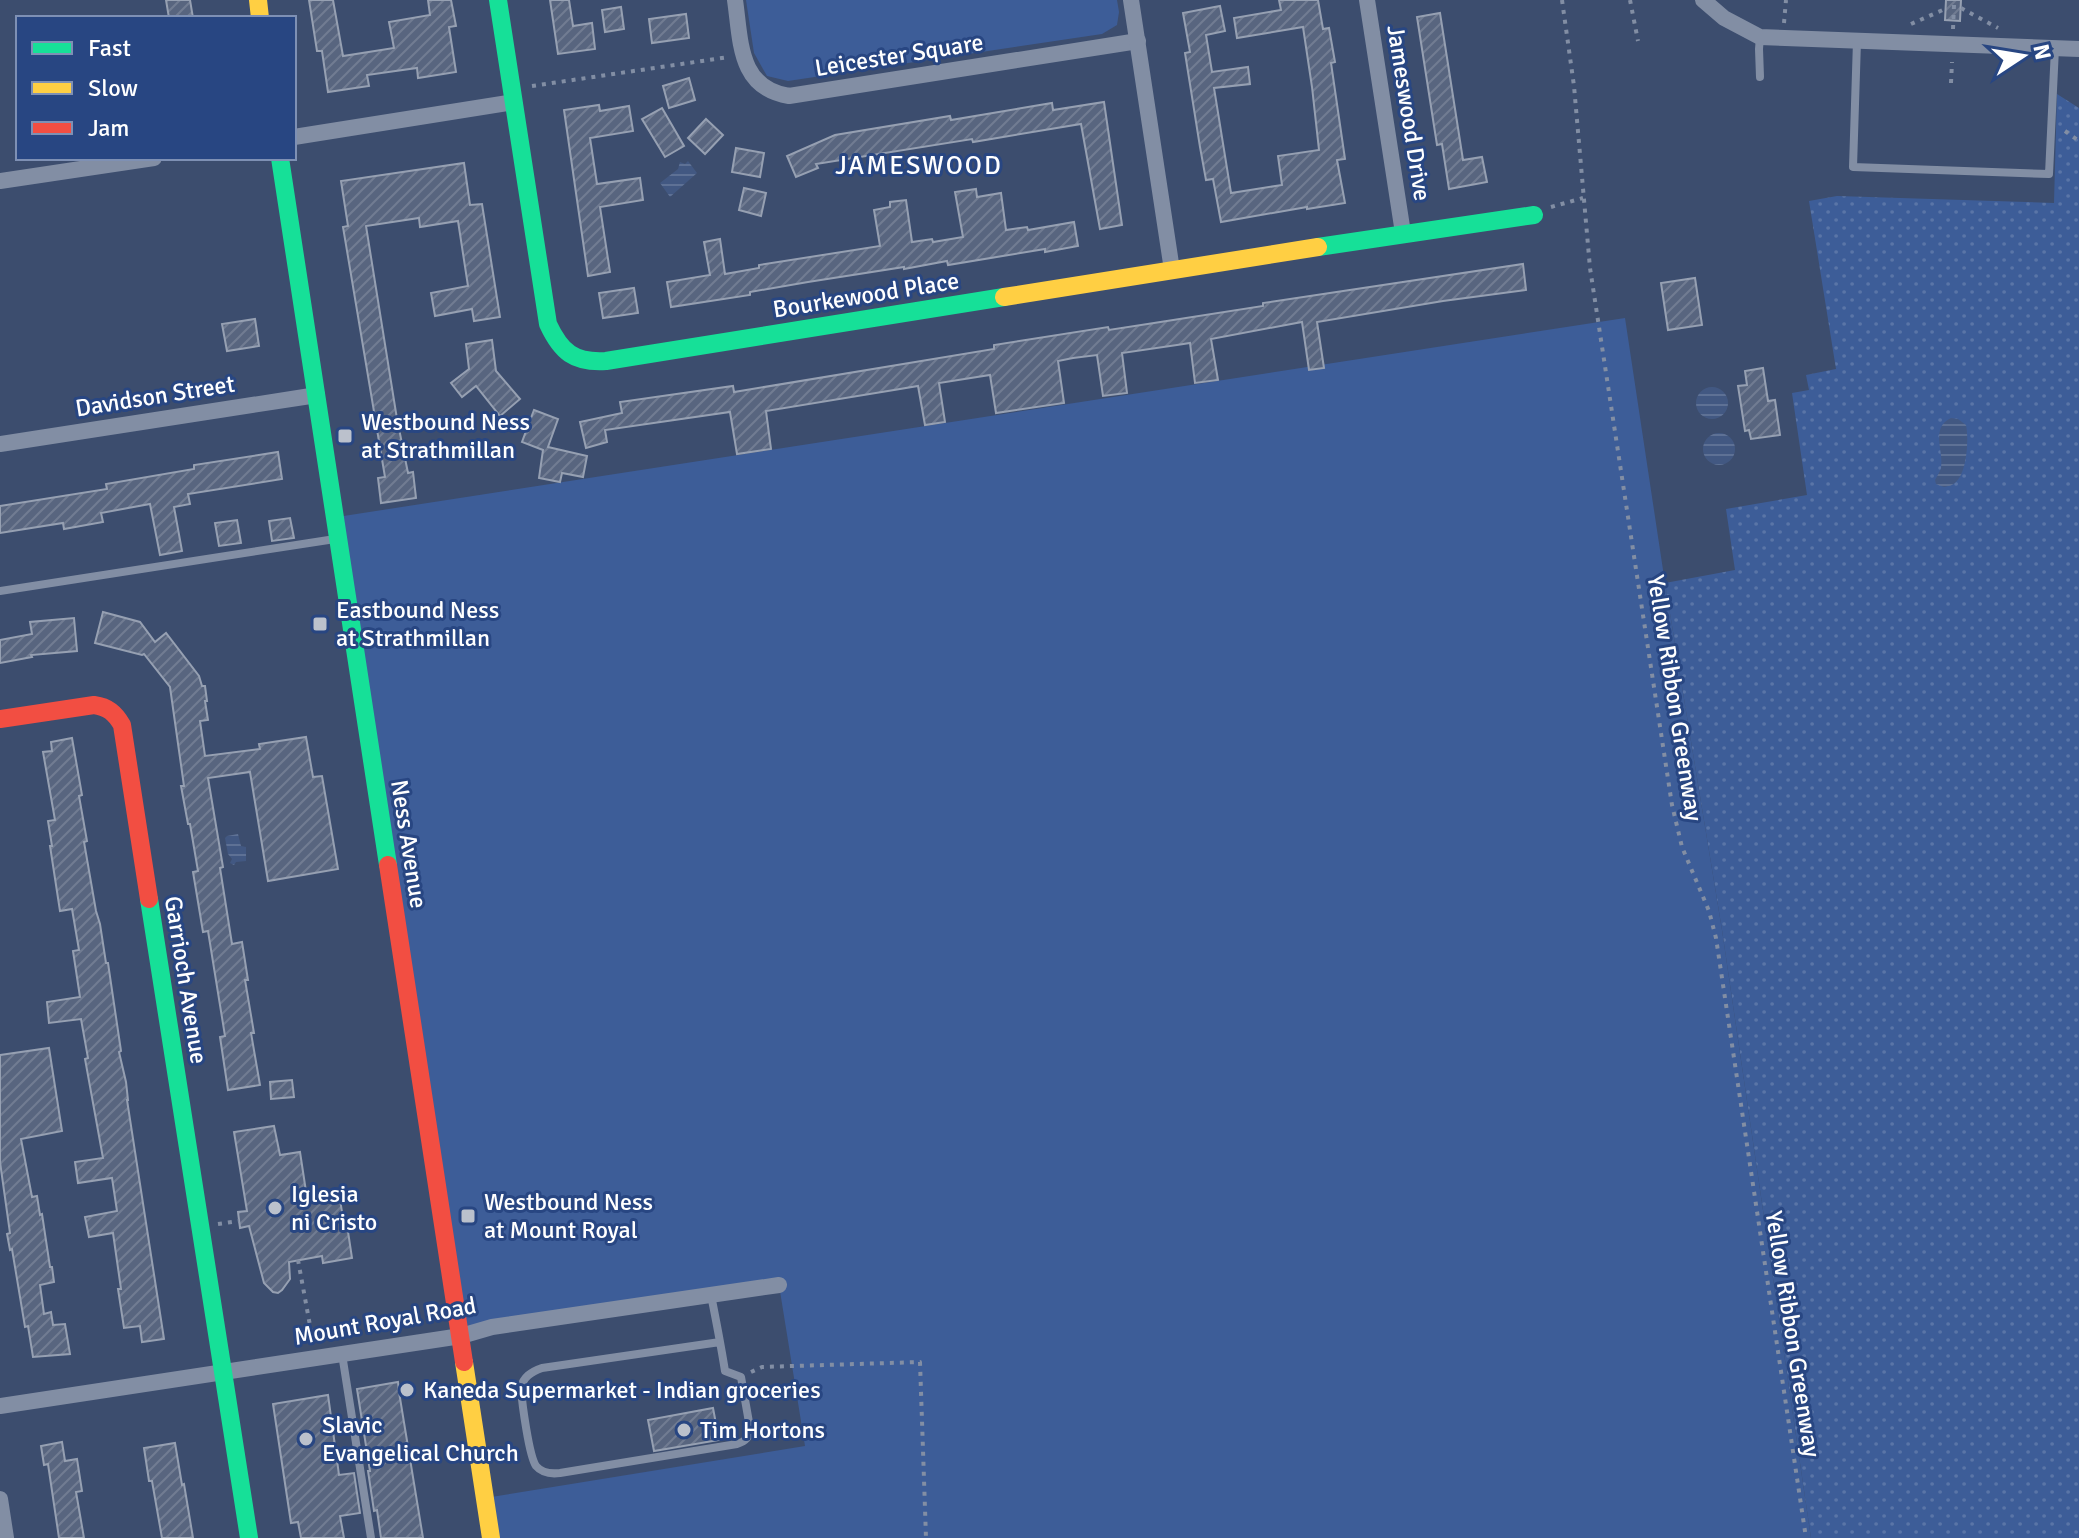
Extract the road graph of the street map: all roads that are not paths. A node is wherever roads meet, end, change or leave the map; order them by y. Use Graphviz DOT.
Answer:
graph roads {
  1 [pos="498,0"];
  2 [pos="735,0"];
  3 [pos="1131,0"];
  4 [pos="1367,0"];
  5 [pos="1703,0"];
  6 [pos="1760,37"];
  7 [pos="1138,41"];
  8 [pos="1857,41"];
  9 [pos="2055,48"];
  10 [pos="2079,49"];
  11 [pos="1760,77"];
  12 [pos="513,96"];
  13 [pos="296,137"];
  14 [pos="141,160"];
  15 [pos="280,160"];
  16 [pos="0,181"];
  17 [pos="1534,215"];
  18 [pos="1403,233"];
  19 [pos="1172,270"];
  20 [pos="317,395"];
  21 [pos="0,444"];
  22 [pos="339,538"];
  23 [pos="0,591"];
  24 [pos="0,719"];
  25 [pos="779,1285"];
  26 [pos="711,1295"];
  27 [pos="461,1336"];
  28 [pos="720,1342"];
  29 [pos="342,1354"];
  30 [pos="223,1372"];
  31 [pos="0,1406"];
  32 [pos="0,1499"];
  33 [pos="6,1538"];
  34 [pos="249,1538"];
  35 [pos="371,1538"];
  36 [pos="491,1538"];
  1 -- 12 [label="street, Bourkewood Place"];
  2 -- 7 [label="street, Leicester Square"];
  3 -- 7 [label="street"];
  4 -- 18 [label="street, Jameswood Drive"];
  5 -- 6 [label="street"];
  6 -- 8 [label="street"];
  6 -- 11 [label="lane"];
  7 -- 19 [label="street"];
  8 -- 9 [label="street"];
  8 -- 9 [label="lane"];
  9 -- 10 [label="street"];
  12 -- 13 [label="street"];
  12 -- 19 [label="street, Bourkewood Place"];
  14 -- 16 [label="street"];
  15 -- 20 [label="street, Ness Avenue"];
  17 -- 18 [label="street, Bourkewood Place"];
  18 -- 19 [label="street, Bourkewood Place"];
  20 -- 21 [label="street, Davidson Street"];
  20 -- 22 [label="street, Ness Avenue"];
  22 -- 23 [label="lane"];
  22 -- 27 [label="street, Ness Avenue"];
  24 -- 30 [label="street, Garrioch Avenue"];
  25 -- 26 [label="street, Mount Royal Road"];
  26 -- 27 [label="street, Mount Royal Road"];
  26 -- 28 [label="lane"];
  27 -- 29 [label="street, Mount Royal Road"];
  27 -- 36 [label="street, Ness Avenue"];
  28 -- 28 [label="lane"];
  29 -- 30 [label="street, Mount Royal Road"];
  29 -- 35 [label="lane"];
  30 -- 31 [label="street, Mount Royal Road"];
  30 -- 34 [label="street, Garrioch Avenue"];
  32 -- 33 [label="street"];
}
